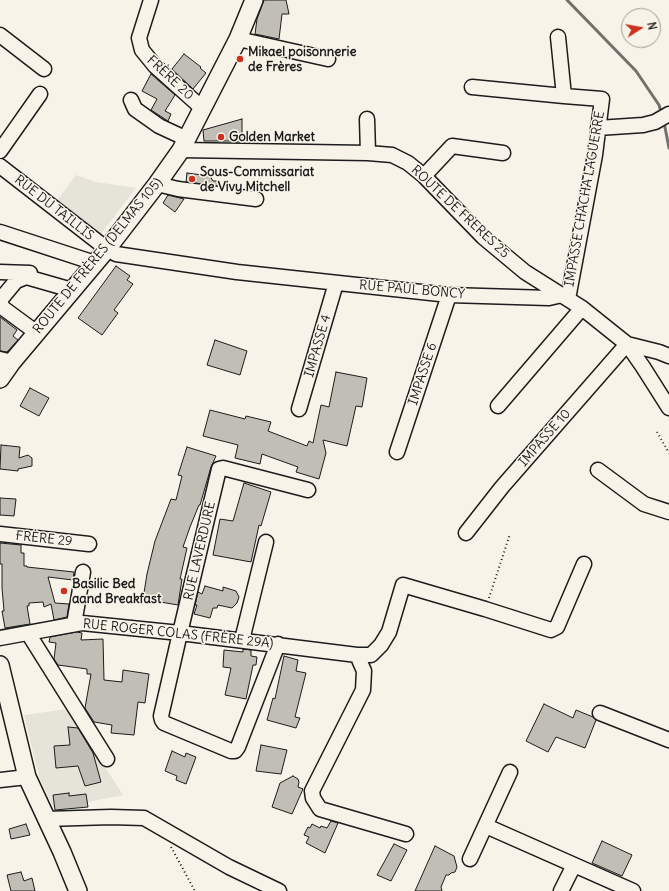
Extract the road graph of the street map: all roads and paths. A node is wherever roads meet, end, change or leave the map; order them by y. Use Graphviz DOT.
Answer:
graph roads {
  1 [pos="151,0"];
  2 [pos="254,0"];
  3 [pos="0,35"];
  4 [pos="558,37"];
  5 [pos="238,39"];
  6 [pos="328,59"];
  7 [pos="44,69"];
  8 [pos="472,87"];
  9 [pos="40,94"];
  10 [pos="564,96"];
  11 [pos="131,100"];
  12 [pos="202,108"];
  13 [pos="669,114"];
  14 [pos="367,119"];
  15 [pos="598,128"];
  16 [pos="184,144"];
  17 [pos="0,151"];
  18 [pos="368,152"];
  19 [pos="503,153"];
  20 [pos="0,166"];
  21 [pos="424,176"];
  22 [pos="157,184"];
  23 [pos="256,199"];
  24 [pos="0,232"];
  25 [pos="107,249"];
  26 [pos="95,263"];
  27 [pos="0,272"];
  28 [pos="336,283"];
  29 [pos="76,286"];
  30 [pos="449,295"];
  31 [pos="565,297"];
  32 [pos="580,310"];
  33 [pos="37,333"];
  34 [pos="627,344"];
  35 [pos="669,356"];
  36 [pos="6,361"];
  37 [pos="0,379"];
  38 [pos="498,406"];
  39 [pos="669,408"];
  40 [pos="299,409"];
  41 [pos="657,432"];
  42 [pos="397,452"];
  43 [pos="669,453"];
  44 [pos="598,470"];
  45 [pos="308,490"];
  46 [pos="669,512"];
  47 [pos="466,533"];
  48 [pos="0,534"];
  49 [pos="510,534"];
  50 [pos="266,542"];
  51 [pos="89,544"];
  52 [pos="584,564"];
  53 [pos="83,572"];
  54 [pos="485,609"];
  55 [pos="74,624"];
  56 [pos="180,632"];
  57 [pos="28,633"];
  58 [pos="0,638"];
  59 [pos="242,640"];
  60 [pos="278,644"];
  61 [pos="357,655"];
  62 [pos="0,665"];
  63 [pos="600,713"];
  64 [pos="669,740"];
  65 [pos="107,760"];
  66 [pos="510,772"];
  67 [pos="27,777"];
  68 [pos="0,780"];
  69 [pos="46,819"];
  70 [pos="486,826"];
  71 [pos="406,834"];
  72 [pos="171,846"];
  73 [pos="470,859"];
  74 [pos="574,865"];
  75 [pos="78,891"];
  76 [pos="195,891"];
  77 [pos="279,891"];
  78 [pos="561,891"];
  79 [pos="633,891"];
  1 -- 12 [label="street, FRÈRE 20"];
  2 -- 5 [label="main road, ROUTE DE FRÈRES (DELMAS 105)"];
  3 -- 7 [label="street"];
  4 -- 10 [label="street"];
  5 -- 6 [label="street"];
  5 -- 12 [label="main road, ROUTE DE FRÈRES (DELMAS 105)"];
  8 -- 10 [label="street"];
  9 -- 17 [label="street"];
  10 -- 15 [label="street, IMPASSE CHACHA LAGUERRE"];
  11 -- 16 [label="street"];
  12 -- 16 [label="main road, ROUTE DE FRÈRES (DELMAS 105)"];
  13 -- 15 [label="street"];
  14 -- 18 [label="street"];
  15 -- 31 [label="street, IMPASSE CHACHA LAGUERRE"];
  16 -- 18 [label="street, ROUTE DE FRERES 25"];
  16 -- 22 [label="main road, ROUTE DE FRÈRES (DELMAS 105)"];
  18 -- 21 [label="street, ROUTE DE FRERES 25"];
  19 -- 21 [label="street"];
  20 -- 25 [label="street, RUE DU TAILLIS"];
  21 -- 31 [label="street, ROUTE DE FRERES 25"];
  22 -- 23 [label="street"];
  22 -- 25 [label="main road, ROUTE DE FRÈRES (DELMAS 105)"];
  24 -- 26 [label="street"];
  25 -- 26 [label="main road, ROUTE DE FRÈRES (DELMAS 105)"];
  25 -- 28 [label="street, RUE PAUL BONCY"];
  26 -- 29 [label="main road, ROUTE DE FRÈRES (DELMAS 105)"];
  27 -- 29 [label="street"];
  28 -- 30 [label="street, RUE PAUL BONCY"];
  28 -- 40 [label="street, IMPASSE 4"];
  29 -- 33 [label="main road, ROUTE DE FRÈRES (DELMAS 105)"];
  29 -- 33 [label="street"];
  30 -- 31 [label="street, RUE PAUL BONCY"];
  30 -- 42 [label="street, IMPASSE 6"];
  31 -- 32 [label="street"];
  32 -- 34 [label="street"];
  32 -- 38 [label="street"];
  33 -- 36 [label="main road, ROUTE DE FRÈRES (DELMAS 105)"];
  34 -- 35 [label="street"];
  34 -- 39 [label="street"];
  34 -- 47 [label="street, IMPASSE 10"];
  36 -- 37 [label="main road, ROUTE DE FRÈRES (DELMAS 105)"];
  41 -- 43 [label="path"];
  44 -- 46 [label="street"];
  45 -- 56 [label="street, RUE LAVERDURE"];
  48 -- 51 [label="street, FRÈRE 29"];
  49 -- 54 [label="path"];
  50 -- 59 [label="street"];
  52 -- 54 [label="street"];
  53 -- 55 [label="street"];
  54 -- 61 [label="street, RUE ROGER COLAS (FRÈRE 29A)"];
  55 -- 56 [label="street, RUE ROGER COLAS (FRÈRE 29A)"];
  55 -- 57 [label="street, RUE ROGER COLAS (FRÈRE 29A)"];
  56 -- 59 [label="street, RUE ROGER COLAS (FRÈRE 29A)"];
  56 -- 60 [label="street, RUE LAVERDURE"];
  57 -- 58 [label="street, RUE ROGER COLAS (FRÈRE 29A)"];
  57 -- 65 [label="street"];
  59 -- 60 [label="street, RUE ROGER COLAS (FRÈRE 29A)"];
  60 -- 61 [label="street, RUE ROGER COLAS (FRÈRE 29A)"];
  61 -- 71 [label="street"];
  62 -- 67 [label="main road"];
  63 -- 64 [label="street"];
  66 -- 70 [label="street"];
  67 -- 68 [label="street"];
  67 -- 69 [label="main road"];
  69 -- 75 [label="main road"];
  69 -- 77 [label="street"];
  70 -- 73 [label="street"];
  70 -- 74 [label="street"];
  72 -- 76 [label="path"];
  74 -- 78 [label="street"];
  74 -- 79 [label="street"];
}
